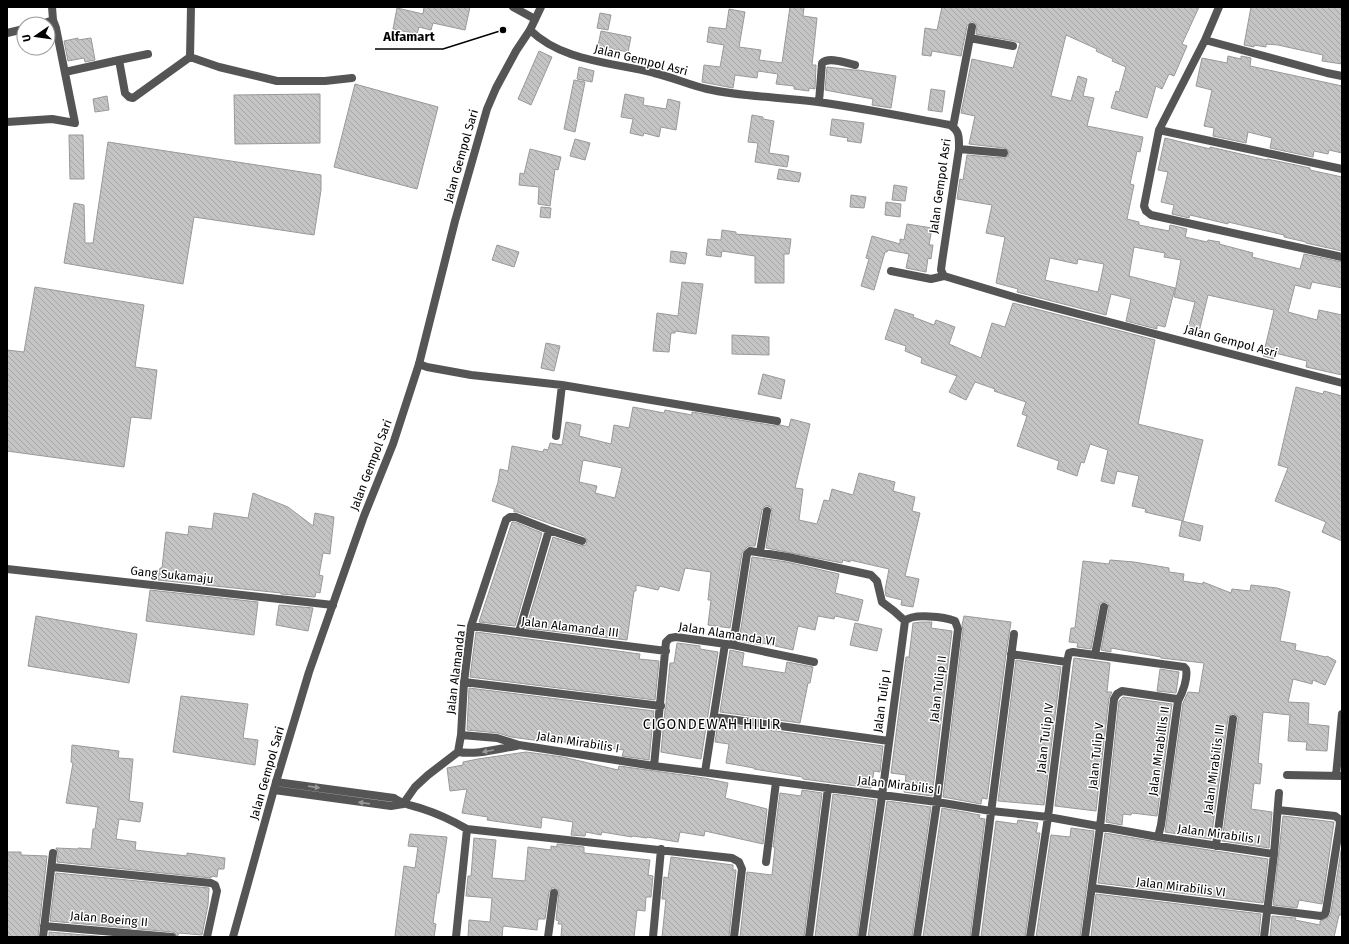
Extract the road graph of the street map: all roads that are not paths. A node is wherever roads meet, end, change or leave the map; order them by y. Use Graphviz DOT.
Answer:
graph roads {
  1 [pos="191,7"];
  2 [pos="513,7"];
  3 [pos="541,7"];
  4 [pos="1219,7"];
  5 [pos="534,18"];
  6 [pos="972,27"];
  7 [pos="56,28"];
  8 [pos="530,30"];
  9 [pos="970,38"];
  10 [pos="1205,40"];
  11 [pos="1013,46"];
  12 [pos="148,54"];
  13 [pos="190,57"];
  14 [pos="119,60"];
  15 [pos="855,65"];
  16 [pos="65,72"];
  17 [pos="1342,76"];
  18 [pos="352,78"];
  19 [pos="818,102"];
  20 [pos="7,122"];
  21 [pos="953,127"];
  22 [pos="1159,130"];
  23 [pos="959,149"];
  24 [pos="1004,153"];
  25 [pos="1342,169"];
  26 [pos="1342,257"];
  27 [pos="891,271"];
  28 [pos="944,276"];
  29 [pos="419,364"];
  30 [pos="1342,383"];
  31 [pos="562,385"];
  32 [pos="777,421"];
  33 [pos="556,436"];
  34 [pos="767,511"];
  35 [pos="549,530"];
  36 [pos="582,541"];
  37 [pos="760,552"];
  38 [pos="7,569"];
  39 [pos="334,605"];
  40 [pos="1104,606"];
  41 [pos="904,621"];
  42 [pos="472,626"];
  43 [pos="519,632"];
  44 [pos="1014,634"];
  45 [pos="729,644"];
  46 [pos="666,652"];
  47 [pos="1011,654"];
  48 [pos="1096,655"];
  49 [pos="814,662"];
  50 [pos="1066,662"];
  51 [pos="464,682"];
  52 [pos="1122,691"];
  53 [pos="1178,701"];
  54 [pos="661,706"];
  55 [pos="1342,714"];
  56 [pos="714,717"];
  57 [pos="1233,719"];
  58 [pos="461,735"];
  59 [pos="889,741"];
  60 [pos="519,746"];
  61 [pos="458,752"];
  62 [pos="654,766"];
  63 [pos="705,772"];
  64 [pos="1287,775"];
  65 [pos="1339,776"];
  66 [pos="276,782"];
  67 [pos="776,782"];
  68 [pos="828,788"];
  69 [pos="274,790"];
  70 [pos="1279,793"];
  71 [pos="882,796"];
  72 [pos="937,802"];
  73 [pos="403,804"];
  74 [pos="991,810"];
  75 [pos="1278,810"];
  76 [pos="1048,817"];
  77 [pos="1100,827"];
  78 [pos="467,828"];
  79 [pos="1158,837"];
  80 [pos="1216,846"];
  81 [pos="661,849"];
  82 [pos="53,853"];
  83 [pos="1274,854"];
  84 [pos="766,862"];
  85 [pos="52,867"];
  86 [pos="1092,888"];
  87 [pos="554,893"];
  88 [pos="1267,910"];
  89 [pos="44,926"];
  90 [pos="43,937"];
  91 [pos="172,937"];
  92 [pos="207,937"];
  93 [pos="233,937"];
  94 [pos="456,937"];
  95 [pos="548,937"];
  96 [pos="653,937"];
  97 [pos="734,937"];
  98 [pos="809,937"];
  99 [pos="862,937"];
  100 [pos="917,937"];
  101 [pos="974,937"];
  102 [pos="1030,937"];
  103 [pos="1084,937"];
  104 [pos="1264,937"];
  1 -- 13 [label="street"];
  2 -- 5 [label="street"];
  3 -- 5 [label="street, Jalan Gempol Sari"];
  4 -- 10 [label="street"];
  5 -- 8 [label="street, Jalan Gempol Sari"];
  6 -- 9 [label="street"];
  7 -- 16 [label="street"];
  8 -- 19 [label="street, Jalan Gempol Asri"];
  8 -- 29 [label="street, Jalan Gempol Sari"];
  9 -- 11 [label="street"];
  9 -- 21 [label="street"];
  10 -- 17 [label="street"];
  10 -- 22 [label="street"];
  12 -- 14 [label="street"];
  13 -- 14 [label="street"];
  13 -- 18 [label="street"];
  14 -- 16 [label="street"];
  15 -- 19 [label="street"];
  16 -- 20 [label="street"];
  19 -- 21 [label="street, Jalan Gempol Asri"];
  21 -- 23 [label="street, Jalan Gempol Asri"];
  22 -- 25 [label="street"];
  22 -- 26 [label="street"];
  23 -- 24 [label="street"];
  23 -- 28 [label="street, Jalan Gempol Asri"];
  27 -- 28 [label="street"];
  28 -- 30 [label="street, Jalan Gempol Asri"];
  29 -- 31 [label="street"];
  29 -- 39 [label="street, Jalan Gempol Sari"];
  31 -- 32 [label="street"];
  31 -- 33 [label="street"];
  34 -- 37 [label="street"];
  35 -- 36 [label="street"];
  35 -- 42 [label="street, Jalan Alamanda I"];
  35 -- 43 [label="street"];
  37 -- 41 [label="street"];
  37 -- 45 [label="street"];
  38 -- 39 [label="street, Gang Sukamaju"];
  39 -- 66 [label="street, Jalan Gempol Sari"];
  40 -- 48 [label="street"];
  41 -- 59 [label="street, Jalan Tulip I"];
  41 -- 72 [label="street, Jalan Tulip II"];
  42 -- 43 [label="street, Jalan Alamanda III"];
  42 -- 51 [label="street, Jalan Alamanda I"];
  43 -- 46 [label="street, Jalan Alamanda III"];
  44 -- 47 [label="street"];
  45 -- 46 [label="street, Jalan Alamanda VI"];
  45 -- 49 [label="street, Jalan Alamanda VI"];
  45 -- 56 [label="street"];
  46 -- 54 [label="street, Jalan Alamanda VI"];
  47 -- 50 [label="street"];
  47 -- 74 [label="street"];
  48 -- 50 [label="street"];
  48 -- 53 [label="street"];
  50 -- 76 [label="street, Jalan Tulip IV"];
  51 -- 54 [label="street"];
  51 -- 58 [label="street, Jalan Alamanda I"];
  52 -- 53 [label="street, Jalan Mirabillis II"];
  52 -- 77 [label="street, Jalan Tulip V"];
  53 -- 79 [label="street, Jalan Mirabillis II"];
  54 -- 62 [label="street, Jalan Alamanda VI"];
  55 -- 65 [label="street"];
  56 -- 59 [label="street"];
  56 -- 63 [label="street"];
  57 -- 80 [label="street, Jalan Mirabilis III"];
  58 -- 60 [label="street, Jalan Mirabilis I"];
  58 -- 61 [label="street, Jalan Alamanda I"];
  59 -- 71 [label="street, Jalan Tulip I"];
  60 -- 61 [label="street, Jalan Mirabilis I, one-way"];
  60 -- 62 [label="street, Jalan Mirabilis I"];
  61 -- 73 [label="street"];
  62 -- 63 [label="street, Jalan Mirabilis I"];
  63 -- 67 [label="street, Jalan Mirabilis I"];
  64 -- 65 [label="street"];
  66 -- 69 [label="street, Jalan Gempol Sari"];
  66 -- 73 [label="street, one-way"];
  67 -- 68 [label="street, Jalan Mirabilis I"];
  67 -- 84 [label="street"];
  68 -- 71 [label="street, Jalan Mirabilis I"];
  68 -- 98 [label="street"];
  73 -- 69 [label="street, one-way"];
  69 -- 93 [label="street, Jalan Gempol Sari"];
  70 -- 75 [label="street"];
  71 -- 72 [label="street, Jalan Mirabilis I"];
  71 -- 99 [label="street, Jalan Tulip I"];
  72 -- 74 [label="street, Jalan Mirabilis I"];
  72 -- 100 [label="street, Jalan Tulip II"];
  73 -- 78 [label="street"];
  74 -- 76 [label="street, Jalan Mirabilis I"];
  74 -- 101 [label="street"];
  75 -- 83 [label="street"];
  75 -- 88 [label="street, Jalan Mirabilis VI"];
  76 -- 77 [label="street, Jalan Mirabilis I"];
  76 -- 102 [label="street, Jalan Tulip IV"];
  77 -- 79 [label="street, Jalan Mirabilis I"];
  77 -- 86 [label="street, Jalan Tulip V"];
  78 -- 81 [label="street"];
  78 -- 94 [label="street"];
  79 -- 80 [label="street, Jalan Mirabilis I"];
  80 -- 83 [label="street, Jalan Mirabilis I"];
  81 -- 96 [label="street"];
  81 -- 97 [label="street"];
  82 -- 85 [label="street"];
  83 -- 88 [label="street"];
  85 -- 89 [label="street"];
  85 -- 92 [label="street"];
  86 -- 88 [label="street, Jalan Mirabilis VI"];
  86 -- 103 [label="street, Jalan Tulip V"];
  87 -- 95 [label="street"];
  88 -- 104 [label="street"];
  89 -- 90 [label="street"];
  89 -- 91 [label="street, Jalan Boeing II"];
}
